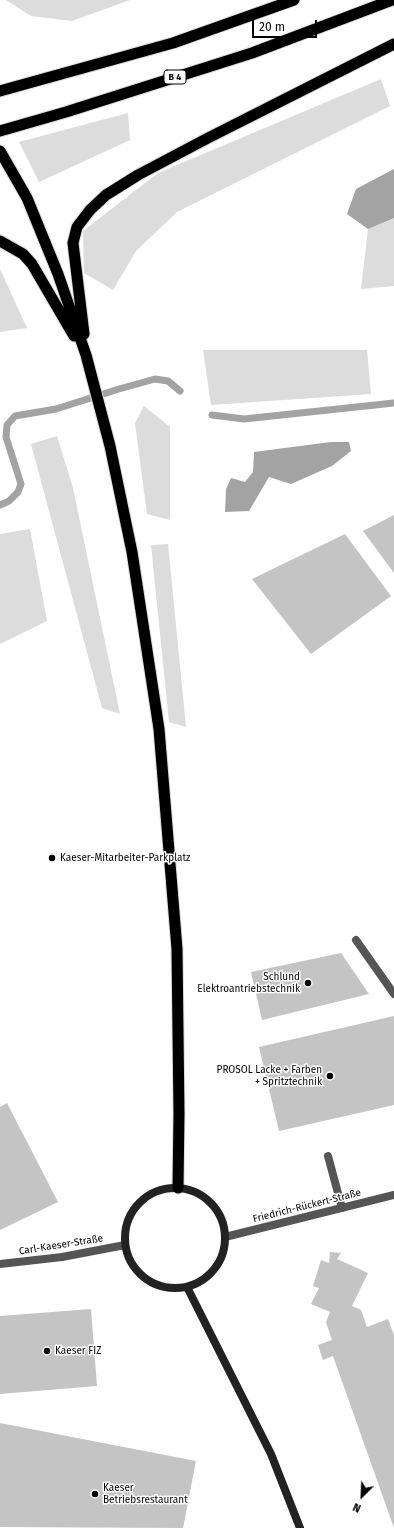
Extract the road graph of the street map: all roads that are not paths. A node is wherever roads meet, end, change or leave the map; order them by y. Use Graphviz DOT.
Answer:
graph roads {
  1 [pos="294,0"];
  2 [pos="392,0"];
  3 [pos="394,44"];
  4 [pos="0,91"];
  5 [pos="0,131"];
  6 [pos="0,151"];
  7 [pos="0,241"];
  8 [pos="86,355"];
  9 [pos="356,940"];
  10 [pos="394,994"];
  11 [pos="328,1156"];
  12 [pos="178,1188"];
  13 [pos="394,1195"];
  14 [pos="342,1208"];
  15 [pos="225,1237"];
  16 [pos="125,1245"];
  17 [pos="0,1264"];
  18 [pos="187,1287"];
  19 [pos="300,1528"];
  1 -- 4 [label="highway"];
  2 -- 5 [label="highway, B 4"];
  3 -- 8 [label="highway"];
  6 -- 8 [label="highway"];
  7 -- 8 [label="highway"];
  8 -- 12 [label="highway"];
  9 -- 10 [label="street"];
  11 -- 14 [label="street"];
  12 -- 15 [label="main road"];
  12 -- 16 [label="main road"];
  13 -- 14 [label="street, Friedrich-Rückert-Straße"];
  14 -- 15 [label="street, Friedrich-Rückert-Straße"];
  15 -- 18 [label="main road"];
  16 -- 17 [label="street, Carl-Kaeser-Straße"];
  16 -- 18 [label="main road"];
  18 -- 19 [label="main road"];
}
